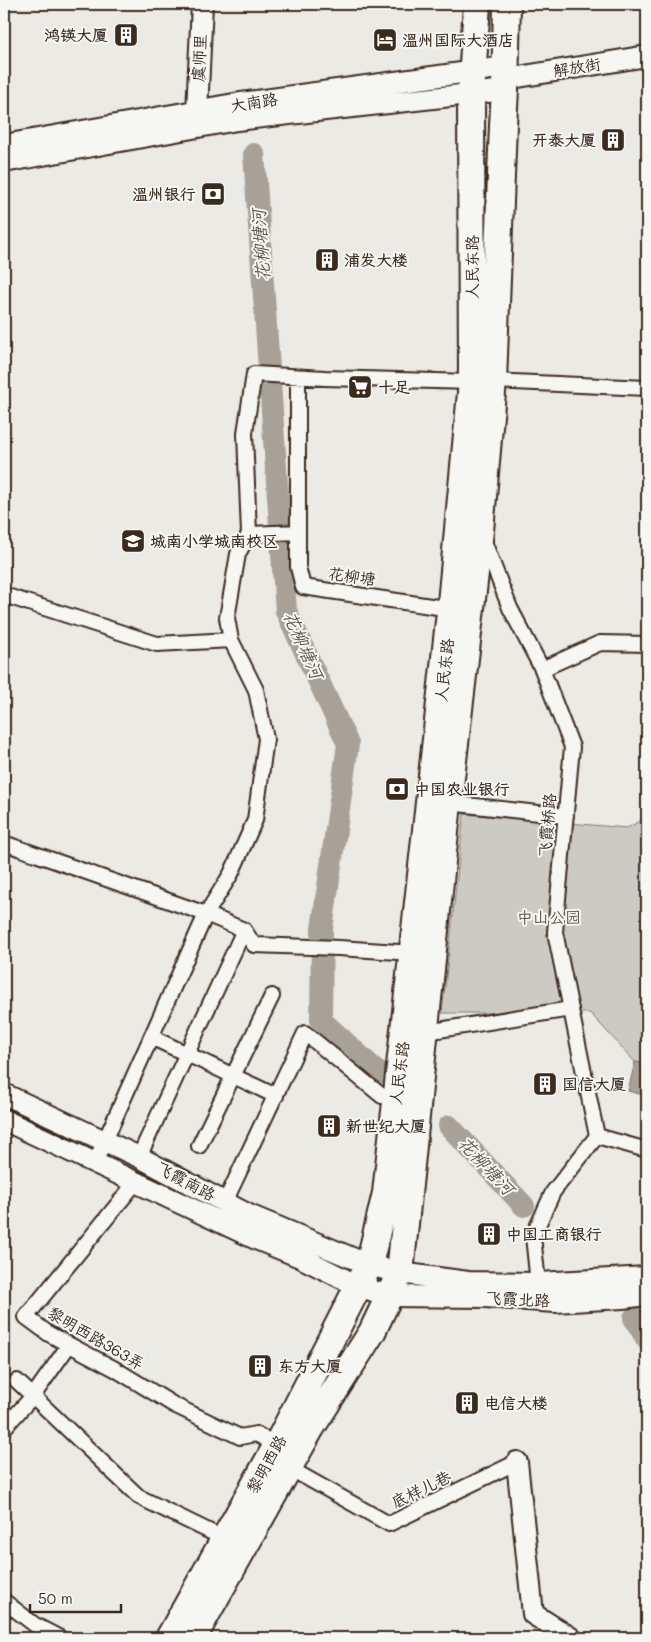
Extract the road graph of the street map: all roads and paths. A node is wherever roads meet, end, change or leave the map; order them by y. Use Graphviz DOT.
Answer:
graph roads {
  1 [pos="202,4"];
  2 [pos="476,4"];
  3 [pos="507,4"];
  4 [pos="647,56"];
  5 [pos="506,79"];
  6 [pos="471,83"];
  7 [pos="197,112"];
  8 [pos="236,112"];
  9 [pos="4,145"];
  10 [pos="4,162"];
  11 [pos="298,376"];
  12 [pos="482,381"];
  13 [pos="647,388"];
  14 [pos="480,531"];
  15 [pos="295,533"];
  16 [pos="249,534"];
  17 [pos="4,595"];
  18 [pos="451,608"];
  19 [pos="231,640"];
  20 [pos="647,644"];
  21 [pos="542,669"];
  22 [pos="448,803"];
  23 [pos="566,816"];
  24 [pos="4,843"];
  25 [pos="206,914"];
  26 [pos="244,930"];
  27 [pos="413,953"];
  28 [pos="272,996"];
  29 [pos="571,1008"];
  30 [pos="426,1032"];
  31 [pos="150,1037"];
  32 [pos="187,1054"];
  33 [pos="233,1076"];
  34 [pos="4,1094"];
  35 [pos="276,1096"];
  36 [pos="382,1096"];
  37 [pos="4,1120"];
  38 [pos="597,1136"];
  39 [pos="104,1140"];
  40 [pos="199,1146"];
  41 [pos="647,1150"];
  42 [pos="139,1157"];
  43 [pos="95,1163"];
  44 [pos="136,1182"];
  45 [pos="225,1202"];
  46 [pos="400,1272"];
  47 [pos="363,1276"];
  48 [pos="647,1277"];
  49 [pos="538,1283"];
  50 [pos="647,1295"];
  51 [pos="389,1296"];
  52 [pos="69,1345"];
  53 [pos="17,1381"];
  54 [pos="33,1396"];
  55 [pos="4,1428"];
  56 [pos="277,1445"];
  57 [pos="517,1462"];
  58 [pos="289,1468"];
  59 [pos="225,1539"];
  60 [pos="4,1601"];
  61 [pos="60,1638"];
  62 [pos="169,1638"];
  63 [pos="193,1638"];
  64 [pos="571,1638"];
  1 -- 7 [label="main road, 虞师里"];
  2 -- 6 [label="highway, 人民东路"];
  3 -- 5 [label="highway, 人民东路"];
  4 -- 5 [label="main road, 解放街"];
  5 -- 6 [label="main road, 大南路"];
  5 -- 12 [label="highway, 人民东路"];
  6 -- 8 [label="main road, 大南路"];
  6 -- 12 [label="highway, 人民东路"];
  7 -- 8 [label="main road, 大南路"];
  7 -- 9 [label="main road, 大南路"];
  8 -- 10 [label="main road, 大南路"];
  11 -- 12 [label="street"];
  11 -- 15 [label="street, 花柳塘"];
  11 -- 16 [label="street"];
  12 -- 13 [label="street"];
  12 -- 14 [label="highway, 人民东路"];
  12 -- 18 [label="highway, 人民东路"];
  14 -- 21 [label="street, 飞霞桥路"];
  14 -- 22 [label="highway, 人民东路"];
  15 -- 16 [label="street"];
  15 -- 18 [label="street, 花柳塘"];
  16 -- 19 [label="street"];
  17 -- 19 [label="street"];
  18 -- 27 [label="highway, 人民东路"];
  19 -- 25 [label="street"];
  20 -- 21 [label="street"];
  21 -- 23 [label="street, 飞霞桥路"];
  22 -- 23 [label="street"];
  22 -- 30 [label="highway, 人民东路"];
  23 -- 29 [label="street, 飞霞桥路"];
  24 -- 25 [label="street"];
  25 -- 26 [label="street"];
  25 -- 31 [label="street"];
  26 -- 27 [label="street"];
  26 -- 32 [label="street"];
  27 -- 47 [label="highway, 人民东路"];
  28 -- 33 [label="street"];
  29 -- 30 [label="street"];
  29 -- 38 [label="street, 飞霞桥路"];
  30 -- 46 [label="highway, 人民东路"];
  31 -- 32 [label="street"];
  31 -- 39 [label="street"];
  32 -- 33 [label="street"];
  32 -- 42 [label="street"];
  33 -- 35 [label="street"];
  33 -- 40 [label="street"];
  34 -- 39 [label="main road, 飞霞南路"];
  35 -- 36 [label="street"];
  35 -- 45 [label="street"];
  37 -- 43 [label="main road, 飞霞南路"];
  38 -- 41 [label="street"];
  38 -- 49 [label="street"];
  39 -- 42 [label="main road, 飞霞南路"];
  39 -- 43 [label="street"];
  42 -- 45 [label="main road, 飞霞南路"];
  43 -- 44 [label="main road, 飞霞南路"];
  44 -- 47 [label="main road, 飞霞南路"];
  44 -- 52 [label="street, 黎明西路363弄"];
  45 -- 47 [label="main road, 飞霞南路"];
  46 -- 47 [label="main road, 飞霞北路"];
  46 -- 49 [label="main road, 飞霞北路"];
  46 -- 51 [label="highway, 人民东路"];
  47 -- 51 [label="main road, 飞霞北路"];
  47 -- 56 [label="highway, 黎明西路"];
  48 -- 49 [label="main road, 飞霞北路"];
  50 -- 51 [label="main road, 飞霞北路"];
  51 -- 58 [label="highway, 黎明西路"];
  52 -- 54 [label="street"];
  52 -- 56 [label="street, 黎明西路363弄"];
  53 -- 54 [label="street"];
  54 -- 55 [label="street"];
  54 -- 59 [label="street"];
  56 -- 59 [label="highway, 黎明西路"];
  57 -- 58 [label="street, 底样儿巷"];
  57 -- 64 [label="main road"];
  58 -- 63 [label="highway, 黎明西路"];
  59 -- 62 [label="highway, 黎明西路"];
  60 -- 61 [label="street"];
}
